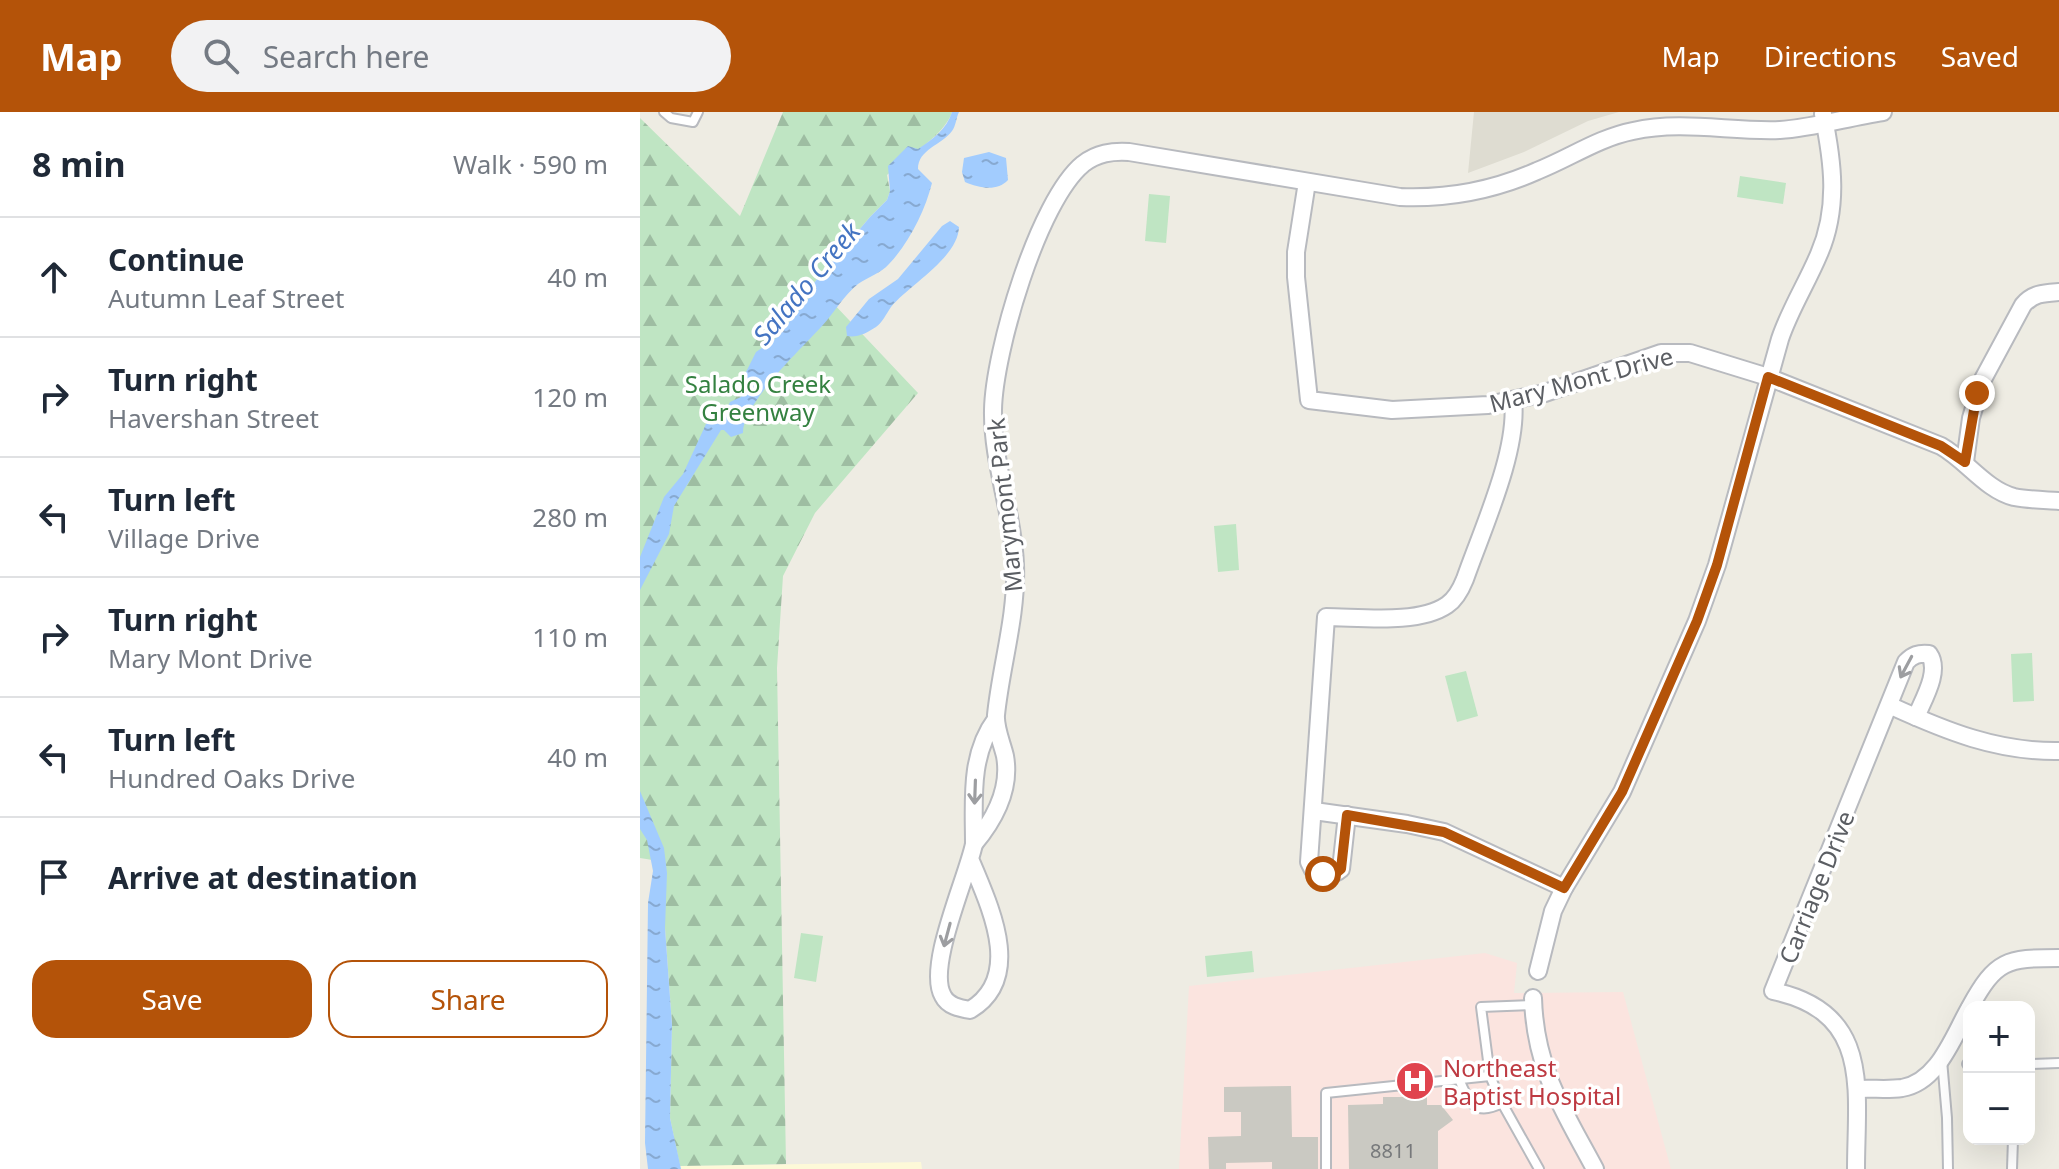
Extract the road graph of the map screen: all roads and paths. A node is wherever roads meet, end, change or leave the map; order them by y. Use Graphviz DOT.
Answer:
graph roads {
  1 [pos="664,112"];
  2 [pos="698,112"];
  3 [pos="1883,112"];
  4 [pos="1824,117"];
  5 [pos="1307,182"];
  6 [pos="2059,292"];
  7 [pos="1768,377"];
  8 [pos="1513,400"];
  9 [pos="1965,462"];
  10 [pos="2059,501"];
  11 [pos="1891,706"];
  12 [pos="1916,717"];
  13 [pos="996,719"];
  14 [pos="2059,751"];
  15 [pos="1314,811"];
  16 [pos="1347,815"];
  17 [pos="972,852"];
  18 [pos="1564,888"];
  19 [pos="2059,958"];
  20 [pos="1538,971"];
  21 [pos="1534,1001"];
  22 [pos="1974,1001"];
  23 [pos="1963,1021"];
  24 [pos="1942,1059"];
  25 [pos="2059,1063"];
  26 [pos="2035,1064"];
  27 [pos="1490,1076"];
  28 [pos="1459,1079"];
  29 [pos="1857,1089"];
  30 [pos="1502,1103"];
  31 [pos="2013,1145"];
  32 [pos="1326,1169"];
  33 [pos="1539,1169"];
  34 [pos="1595,1169"];
  35 [pos="1856,1169"];
  36 [pos="1948,1169"];
  37 [pos="2012,1169"];
  1 -- 2 [label="lane"];
  3 -- 4 [label="street, Marymont Park"];
  4 -- 5 [label="street, Marymont Park"];
  4 -- 7 [label="street"];
  5 -- 8 [label="street, Mary Mont Drive"];
  5 -- 13 [label="street, Marymont Park"];
  6 -- 9 [label="street"];
  7 -- 8 [label="street, Mary Mont Drive"];
  7 -- 9 [label="street, Mary Mont Drive"];
  7 -- 18 [label="street"];
  8 -- 15 [label="street"];
  9 -- 10 [label="street, Mary Mont Drive"];
  11 -- 12 [label="street"];
  12 -- 11 [label="street, Carriage Drive, one-way"];
  11 -- 29 [label="street, Carriage Drive"];
  12 -- 14 [label="street"];
  13 -- 17 [label="street, Marymont Park, one-way"];
  13 -- 17 [label="street, Marymont Park"];
  15 -- 16 [label="street"];
  15 -- 16 [label="street"];
  16 -- 18 [label="street"];
  17 -- 17 [label="street, Marymont Park, one-way"];
  18 -- 20 [label="street"];
  19 -- 22 [label="street"];
  21 -- 27 [label="lane"];
  21 -- 34 [label="street"];
  23 -- 24 [label="street"];
  24 -- 29 [label="street"];
  24 -- 36 [label="lane"];
  25 -- 26 [label="lane"];
  27 -- 28 [label="lane"];
  27 -- 30 [label="lane"];
  28 -- 30 [label="lane"];
  28 -- 32 [label="lane"];
  29 -- 35 [label="street, Carriage Drive"];
  30 -- 33 [label="lane"];
  31 -- 37 [label="lane"];
}
